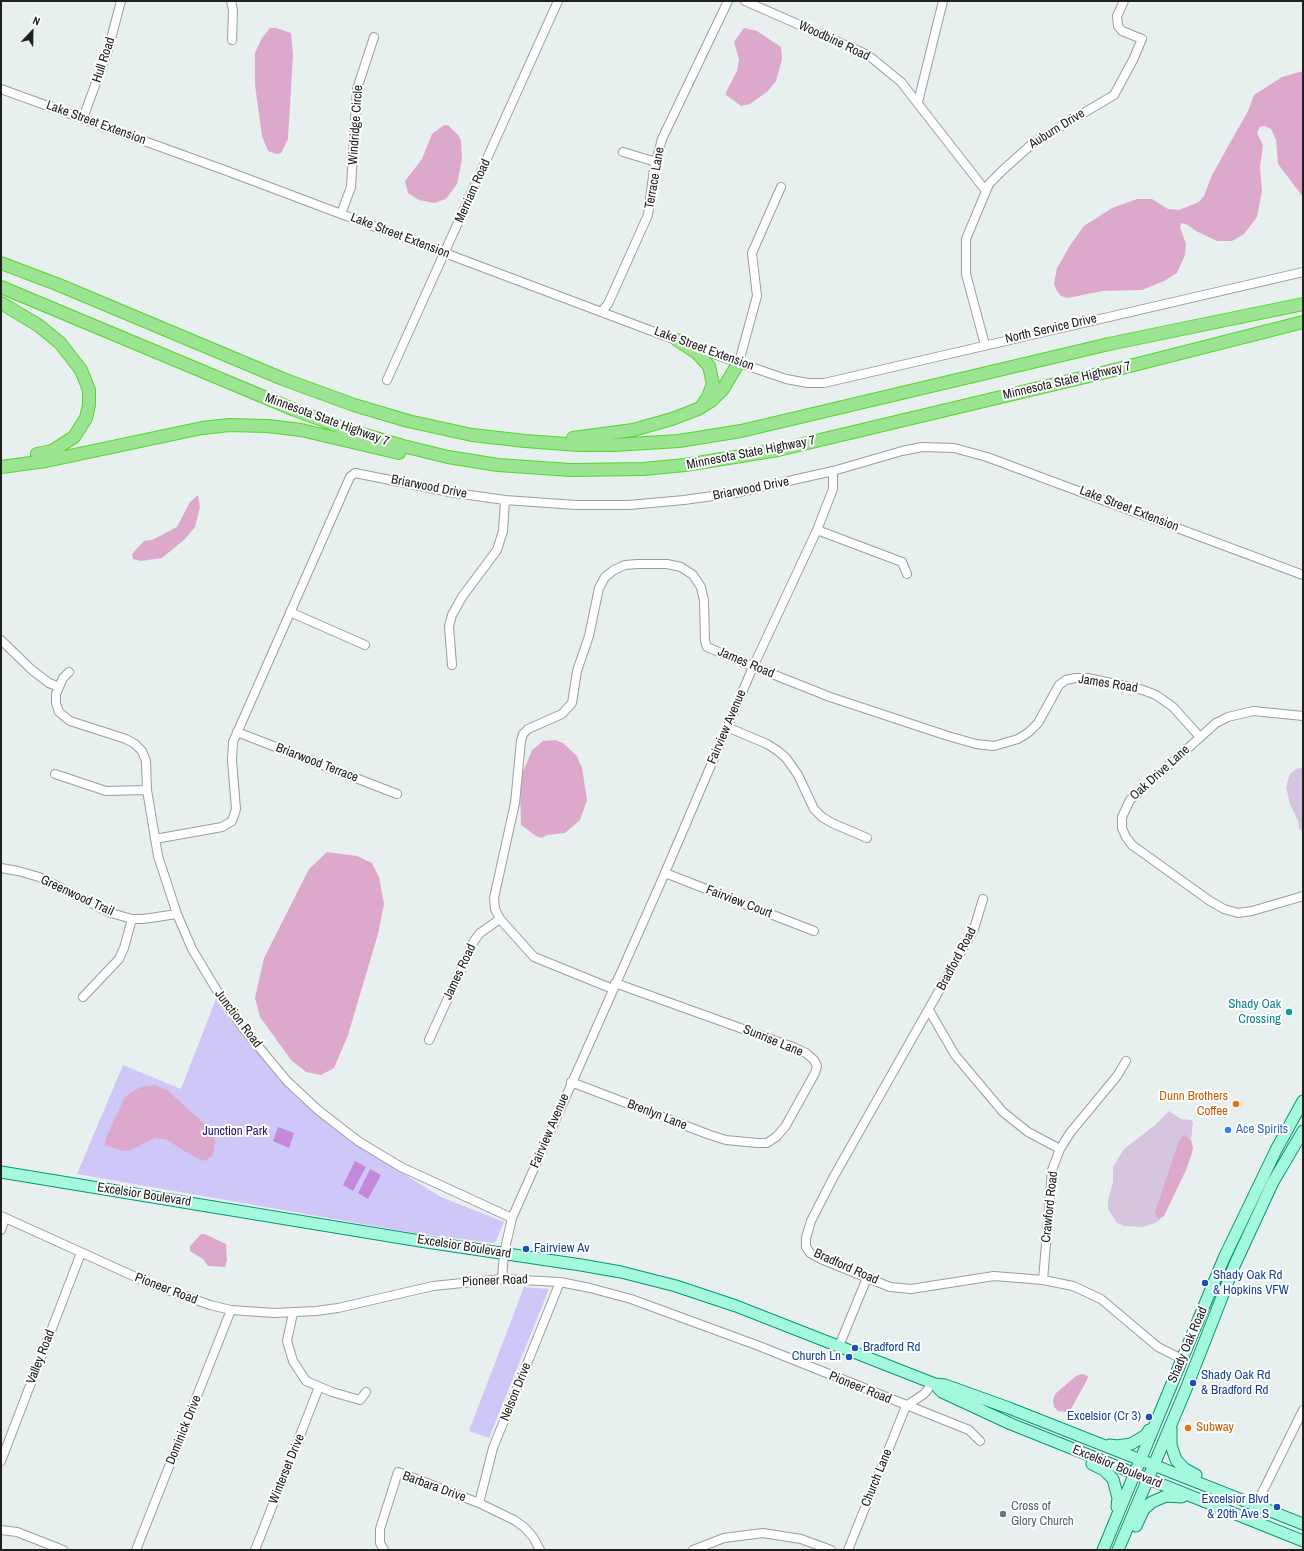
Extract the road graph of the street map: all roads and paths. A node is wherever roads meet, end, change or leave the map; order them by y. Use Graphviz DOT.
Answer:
graph roads {
  1 [pos="121,1"];
  2 [pos="231,1"];
  3 [pos="558,1"];
  4 [pos="728,1"];
  5 [pos="745,1"];
  6 [pos="943,1"];
  7 [pos="1124,1"];
  8 [pos="374,37"];
  9 [pos="232,40"];
  10 [pos="1,89"];
  11 [pos="918,102"];
  12 [pos="83,118"];
  13 [pos="623,152"];
  14 [pos="656,162"];
  15 [pos="781,187"];
  16 [pos="986,191"];
  17 [pos="341,214"];
  18 [pos="445,253"];
  19 [pos="1,254"];
  20 [pos="1,263"];
  21 [pos="1303,272"];
  22 [pos="1,287"];
  23 [pos="1,303"];
  24 [pos="1303,304"];
  25 [pos="114,307"];
  26 [pos="602,311"];
  27 [pos="1303,322"];
  28 [pos="1303,326"];
  29 [pos="1238,338"];
  30 [pos="677,340"];
  31 [pos="985,345"];
  32 [pos="738,362"];
  33 [pos="387,380"];
  34 [pos="799,382"];
  35 [pos="698,409"];
  36 [pos="502,439"];
  37 [pos="954,448"];
  38 [pos="1,459"];
  39 [pos="498,465"];
  40 [pos="1,467"];
  41 [pos="833,471"];
  42 [pos="505,500"];
  43 [pos="817,530"];
  44 [pos="907,574"];
  45 [pos="1303,575"];
  46 [pos="290,612"];
  47 [pos="1,640"];
  48 [pos="365,646"];
  49 [pos="452,666"];
  50 [pos="753,667"];
  51 [pos="69,672"];
  52 [pos="59,687"];
  53 [pos="1303,716"];
  54 [pos="727,727"];
  55 [pos="237,732"];
  56 [pos="1200,737"];
  57 [pos="55,774"];
  58 [pos="147,790"];
  59 [pos="397,794"];
  60 [pos="867,838"];
  61 [pos="154,839"];
  62 [pos="1,868"];
  63 [pos="665,873"];
  64 [pos="1303,896"];
  65 [pos="983,900"];
  66 [pos="177,914"];
  67 [pos="132,919"];
  68 [pos="500,919"];
  69 [pos="814,931"];
  70 [pos="614,986"];
  71 [pos="83,996"];
  72 [pos="929,1010"];
  73 [pos="429,1040"];
  74 [pos="1126,1061"];
  75 [pos="571,1082"];
  76 [pos="1303,1101"];
  77 [pos="1303,1131"];
  78 [pos="744,1142"];
  79 [pos="1060,1149"];
  80 [pos="1,1172"];
  81 [pos="3,1217"];
  82 [pos="512,1218"];
  83 [pos="1,1230"];
  84 [pos="81,1253"];
  85 [pos="504,1254"];
  86 [pos="502,1278"];
  87 [pos="867,1278"];
  88 [pos="1043,1280"];
  89 [pos="560,1282"];
  90 [pos="232,1310"];
  91 [pos="293,1313"];
  92 [pos="839,1346"];
  93 [pos="1182,1359"];
  94 [pos="934,1384"];
  95 [pos="320,1387"];
  96 [pos="366,1392"];
  97 [pos="906,1406"];
  98 [pos="1303,1410"];
  99 [pos="1155,1421"];
  100 [pos="1011,1424"];
  101 [pos="1172,1424"];
  102 [pos="980,1441"];
  103 [pos="1099,1444"];
  104 [pos="1140,1459"];
  105 [pos="1,1461"];
  106 [pos="1154,1465"];
  107 [pos="1133,1474"];
  108 [pos="1147,1479"];
  109 [pos="479,1503"];
  110 [pos="1257,1506"];
  111 [pos="1227,1511"];
  112 [pos="1114,1520"];
  113 [pos="1251,1520"];
  114 [pos="1303,1524"];
  115 [pos="1,1530"];
  116 [pos="1303,1541"];
  117 [pos="541,1549"];
  118 [pos="62,1550"];
  119 [pos="136,1550"];
  120 [pos="255,1550"];
  121 [pos="384,1550"];
  122 [pos="693,1550"];
  123 [pos="830,1550"];
  124 [pos="848,1550"];
  125 [pos="1103,1550"];
  126 [pos="1118,1550"];
  127 [pos="1125,1550"];
  1 -- 12 [label="street, Hull Road"];
  2 -- 9 [label="street"];
  3 -- 18 [label="street, Merriam Road"];
  4 -- 14 [label="street, Terrace Lane"];
  5 -- 11 [label="street, Woodbine Road"];
  6 -- 11 [label="street"];
  7 -- 16 [label="street, Auburn Drive"];
  8 -- 17 [label="street, Windridge Circle"];
  10 -- 12 [label="street, Lake Street Extension"];
  11 -- 16 [label="street, Woodbine Road"];
  12 -- 17 [label="street, Lake Street Extension"];
  13 -- 14 [label="street"];
  14 -- 26 [label="street, Terrace Lane"];
  15 -- 32 [label="street"];
  16 -- 31 [label="street, Auburn Drive"];
  17 -- 18 [label="street, Lake Street Extension"];
  18 -- 26 [label="street, Lake Street Extension"];
  18 -- 33 [label="street, Merriam Road"];
  19 -- 25 [label="highway"];
  20 -- 25 [label="highway, Minnesota State Highway 7"];
  21 -- 31 [label="street, North Service Drive"];
  22 -- 39 [label="highway, Minnesota State Highway 7"];
  23 -- 38 [label="highway"];
  24 -- 36 [label="highway, Minnesota State Highway 7"];
  25 -- 36 [label="highway, Minnesota State Highway 7"];
  26 -- 30 [label="street, Lake Street Extension"];
  27 -- 29 [label="highway, Minnesota State Highway 7"];
  28 -- 29 [label="highway"];
  29 -- 39 [label="highway, Minnesota State Highway 7"];
  30 -- 32 [label="street, Lake Street Extension"];
  30 -- 35 [label="highway"];
  31 -- 34 [label="street, North Service Drive"];
  32 -- 34 [label="street, Lake Street Extension"];
  32 -- 35 [label="highway"];
  35 -- 36 [label="highway"];
  37 -- 41 [label="street, Briarwood Drive"];
  37 -- 45 [label="street, Lake Street Extension"];
  39 -- 40 [label="highway"];
  41 -- 42 [label="street, Briarwood Drive"];
  41 -- 43 [label="street, Fairview Avenue"];
  42 -- 46 [label="street, Briarwood Drive"];
  42 -- 49 [label="street"];
  43 -- 44 [label="street"];
  43 -- 50 [label="street, Fairview Avenue"];
  46 -- 48 [label="street"];
  46 -- 55 [label="street, Briarwood Drive"];
  47 -- 52 [label="street"];
  50 -- 54 [label="street, Fairview Avenue"];
  50 -- 56 [label="street, James Road"];
  50 -- 68 [label="street, James Road"];
  51 -- 52 [label="street"];
  52 -- 58 [label="street, Junction Road"];
  53 -- 56 [label="street, Oak Drive Lane"];
  54 -- 60 [label="street"];
  54 -- 63 [label="street, Fairview Avenue"];
  55 -- 59 [label="street, Briarwood Terrace"];
  55 -- 61 [label="street, Briarwood Drive"];
  56 -- 64 [label="street, Oak Drive Lane"];
  57 -- 58 [label="street"];
  58 -- 61 [label="street, Junction Road"];
  61 -- 66 [label="street, Junction Road"];
  62 -- 67 [label="street, Greenwood Trail"];
  63 -- 69 [label="street, Fairview Court"];
  63 -- 70 [label="street, Fairview Avenue"];
  65 -- 72 [label="street, Bradford Road"];
  66 -- 67 [label="street, Greenwood Trail"];
  66 -- 82 [label="street, Junction Road"];
  67 -- 71 [label="street"];
  68 -- 70 [label="street, Sunrise Lane"];
  68 -- 73 [label="street, James Road"];
  70 -- 75 [label="street, Fairview Avenue"];
  70 -- 78 [label="street, Sunrise Lane"];
  72 -- 79 [label="street"];
  72 -- 87 [label="street, Bradford Road"];
  74 -- 79 [label="street, Crawford Road"];
  75 -- 78 [label="street, Brenlyn Lane"];
  75 -- 82 [label="street, Fairview Avenue"];
  76 -- 93 [label="main road, Shady Oak Road"];
  77 -- 101 [label="main road, Shady Oak Road"];
  79 -- 88 [label="street, Crawford Road"];
  80 -- 85 [label="main road, Excelsior Boulevard"];
  81 -- 83 [label="street"];
  81 -- 84 [label="street, Pioneer Road"];
  82 -- 85 [label="street, Fairview Avenue"];
  84 -- 90 [label="street, Pioneer Road"];
  84 -- 105 [label="street, Valley Road"];
  85 -- 86 [label="street, Fairview Avenue"];
  85 -- 92 [label="main road, Excelsior Boulevard"];
  86 -- 89 [label="street, Pioneer Road"];
  86 -- 91 [label="street, Pioneer Road"];
  87 -- 88 [label="street, Bradford Road"];
  87 -- 92 [label="street"];
  88 -- 93 [label="street, Bradford Road"];
  89 -- 97 [label="street, Pioneer Road"];
  89 -- 109 [label="street, Nelson Drive"];
  90 -- 91 [label="street, Pioneer Road"];
  90 -- 119 [label="street, Dominick Drive"];
  91 -- 95 [label="street"];
  92 -- 94 [label="main road, Excelsior Boulevard"];
  93 -- 99 [label="main road, Shady Oak Road"];
  94 -- 97 [label="street"];
  94 -- 100 [label="main road, Excelsior Boulevard"];
  94 -- 103 [label="main road, Excelsior Boulevard"];
  95 -- 96 [label="street"];
  95 -- 120 [label="street, Winterset Drive"];
  97 -- 102 [label="street, Pioneer Road"];
  97 -- 124 [label="street, Church Lane"];
  98 -- 110 [label="street"];
  99 -- 103 [label="main road"];
  99 -- 104 [label="main road, Shady Oak Road"];
  100 -- 107 [label="main road, Excelsior Boulevard"];
  100 -- 112 [label="main road"];
  101 -- 106 [label="main road, Shady Oak Road"];
  101 -- 110 [label="main road"];
  103 -- 104 [label="main road, Excelsior Boulevard"];
  104 -- 106 [label="main road, Excelsior Boulevard"];
  104 -- 107 [label="main road, Shady Oak Road"];
  106 -- 108 [label="main road, Shady Oak Road"];
  106 -- 110 [label="main road, Excelsior Boulevard"];
  107 -- 108 [label="main road, Excelsior Boulevard"];
  107 -- 112 [label="main road, Shady Oak Road"];
  108 -- 111 [label="main road, Excelsior Boulevard"];
  108 -- 126 [label="main road, Shady Oak Road"];
  109 -- 117 [label="street"];
  109 -- 121 [label="street, Barbara Drive"];
  110 -- 113 [label="street"];
  110 -- 114 [label="main road, Excelsior Boulevard"];
  111 -- 113 [label="main road, Excelsior Boulevard"];
  111 -- 127 [label="main road"];
  112 -- 125 [label="main road, Shady Oak Road"];
  113 -- 116 [label="main road, Excelsior Boulevard"];
  115 -- 118 [label="street"];
  122 -- 123 [label="street"];
}
